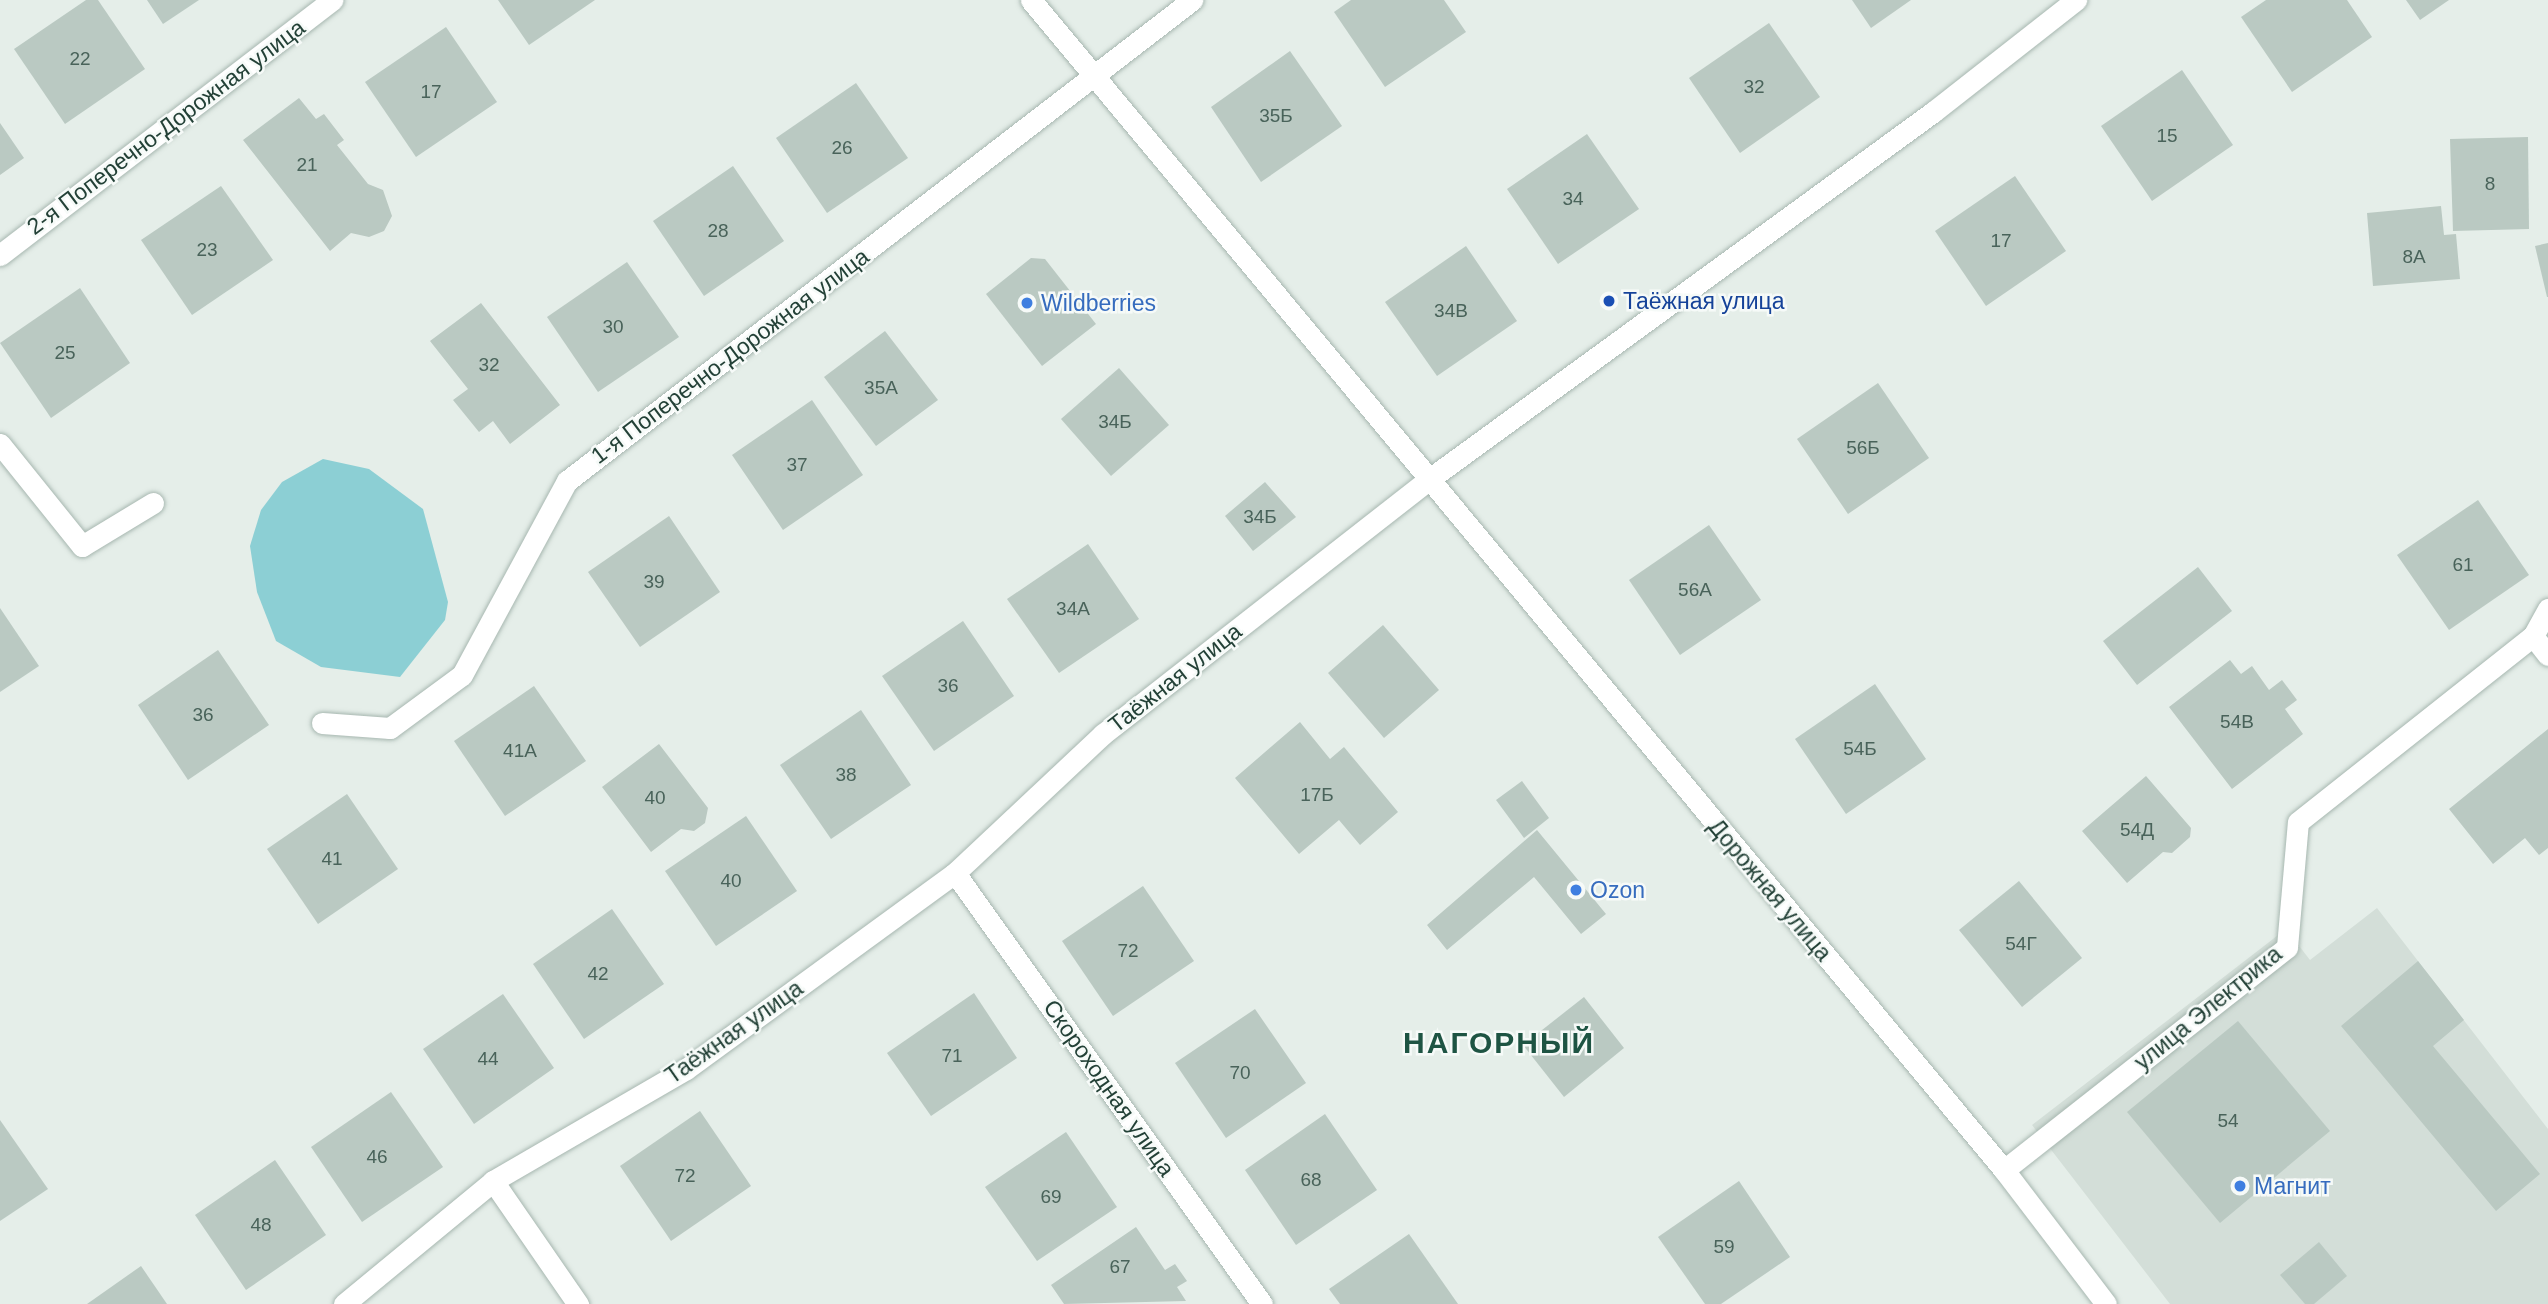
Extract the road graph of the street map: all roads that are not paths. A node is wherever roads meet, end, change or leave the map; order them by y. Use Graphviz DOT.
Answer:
graph roads {
  1 [pos="332,0"];
  2 [pos="1031,0"];
  3 [pos="1192,0"];
  4 [pos="2076,0"];
  5 [pos="1095,77"];
  6 [pos="0,255"];
  7 [pos="0,444"];
  8 [pos="1428,481"];
  9 [pos="153,503"];
  10 [pos="2548,609"];
  11 [pos="2533,636"];
  12 [pos="2548,654"];
  13 [pos="321,723"];
  14 [pos="956,873"];
  15 [pos="2004,1170"];
  16 [pos="493,1181"];
  17 [pos="344,1304"];
  18 [pos="578,1304"];
  19 [pos="1262,1304"];
  20 [pos="2106,1304"];
  1 -- 6 [label="street, 2-я Поперечно-Дорожная улица"];
  2 -- 5 [label="street, Дорожная улица"];
  3 -- 5 [label="street, 1-я Поперечно-Дорожная улица"];
  4 -- 8 [label="street, Таёжная улица"];
  5 -- 8 [label="street, Дорожная улица"];
  5 -- 13 [label="street, 1-я Поперечно-Дорожная улица"];
  7 -- 9 [label="street"];
  8 -- 14 [label="street, Таёжная улица"];
  8 -- 15 [label="street, Дорожная улица"];
  10 -- 11 [label="street, улица Электрика"];
  11 -- 12 [label="street"];
  11 -- 15 [label="street, улица Электрика"];
  14 -- 16 [label="street, Таёжная улица"];
  14 -- 19 [label="street, Скороходная улица"];
  15 -- 20 [label="street, Дорожная улица"];
  16 -- 17 [label="street, Таёжная улица"];
  16 -- 18 [label="street"];
}
